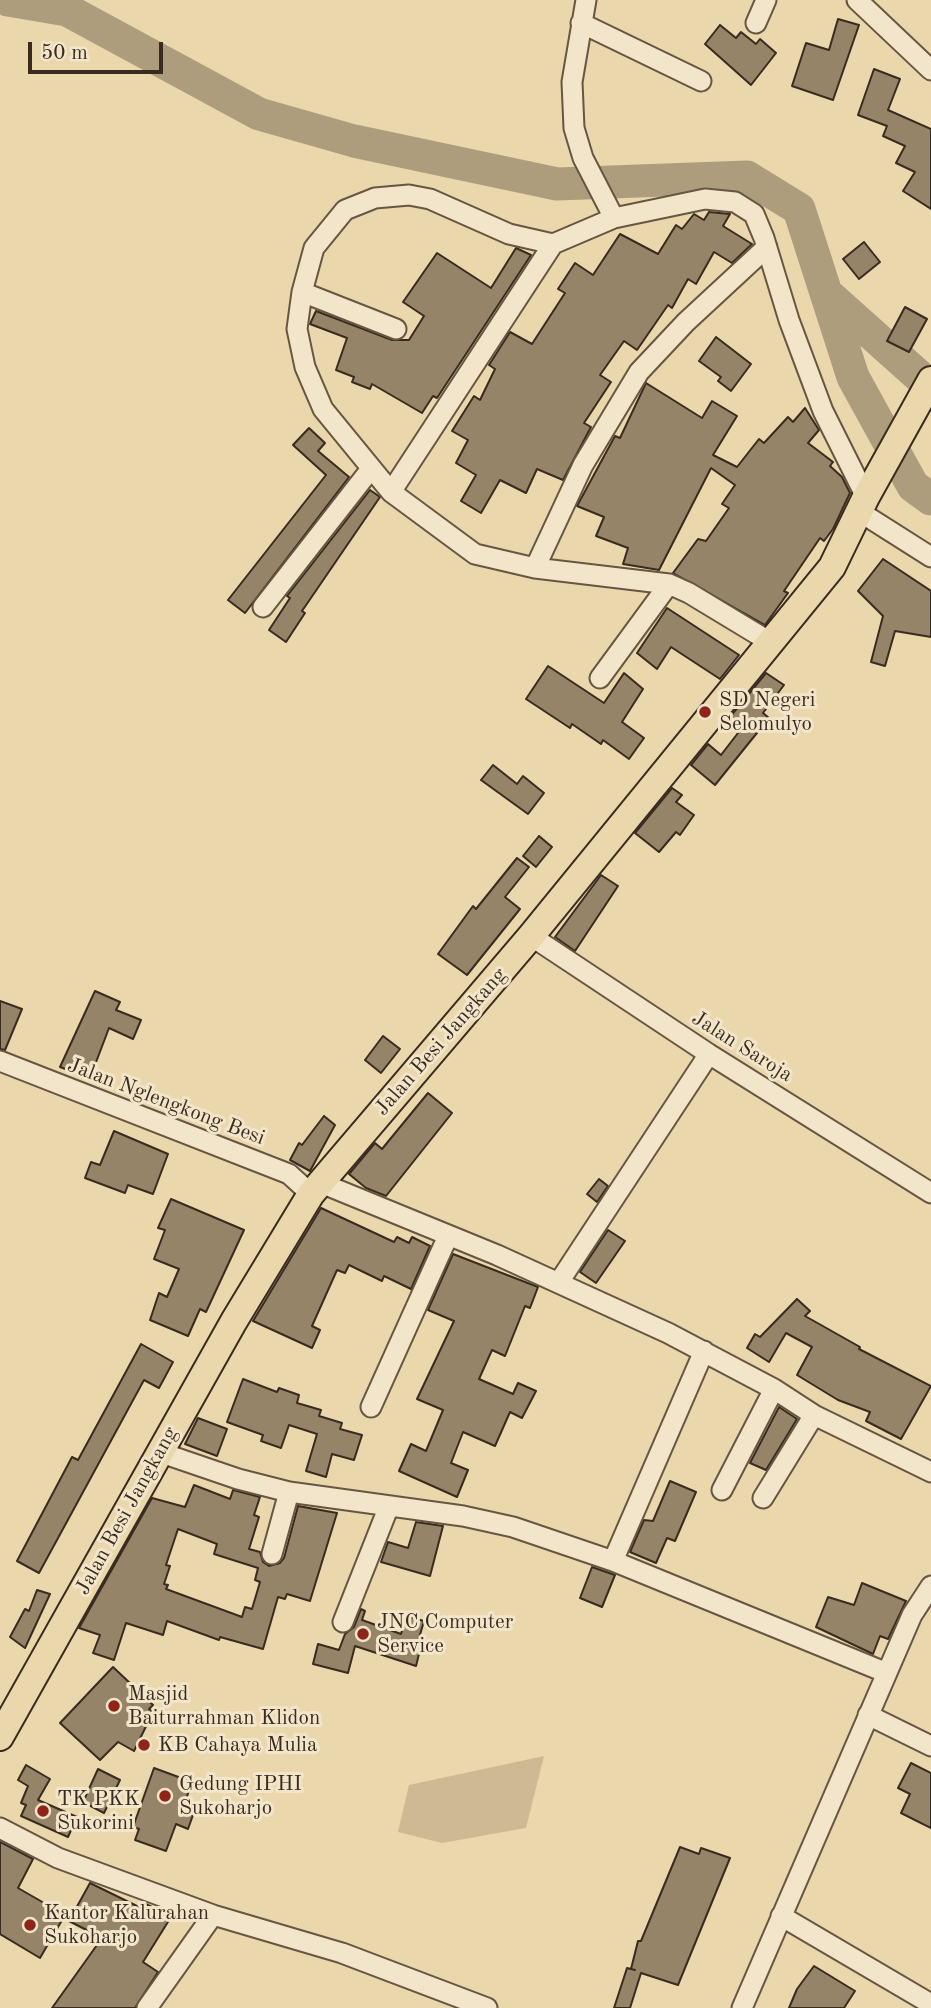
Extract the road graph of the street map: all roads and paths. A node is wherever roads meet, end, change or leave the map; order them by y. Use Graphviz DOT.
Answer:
graph roads {
  1 [pos="586,0"];
  2 [pos="766,0"];
  3 [pos="861,2"];
  4 [pos="581,23"];
  5 [pos="756,23"];
  6 [pos="931,70"];
  7 [pos="701,81"];
  8 [pos="614,218"];
  9 [pos="554,244"];
  10 [pos="767,247"];
  11 [pos="302,292"];
  12 [pos="396,329"];
  13 [pos="931,380"];
  14 [pos="370,470"];
  15 [pos="391,492"];
  16 [pos="863,505"];
  17 [pos="931,557"];
  18 [pos="535,568"];
  19 [pos="669,584"];
  20 [pos="263,607"];
  21 [pos="769,642"];
  22 [pos="600,678"];
  23 [pos="531,936"];
  24 [pos="709,1054"];
  25 [pos="0,1061"];
  26 [pos="316,1188"];
  27 [pos="931,1193"];
  28 [pos="448,1236"];
  29 [pos="559,1282"];
  30 [pos="704,1351"];
  31 [pos="774,1389"];
  32 [pos="371,1407"];
  33 [pos="814,1415"];
  34 [pos="159,1452"];
  35 [pos="930,1471"];
  36 [pos="722,1490"];
  37 [pos="289,1492"];
  38 [pos="763,1498"];
  39 [pos="389,1506"];
  40 [pos="272,1554"];
  41 [pos="613,1561"];
  42 [pos="931,1586"];
  43 [pos="342,1622"];
  44 [pos="887,1673"];
  45 [pos="868,1715"];
  46 [pos="0,1737"];
  47 [pos="931,1746"];
  48 [pos="0,1828"];
  49 [pos="213,1916"];
  50 [pos="781,1916"];
  51 [pos="931,2004"];
  52 [pos="147,2008"];
  53 [pos="487,2008"];
  54 [pos="741,2008"];
  1 -- 4 [label="street"];
  2 -- 5 [label="street"];
  3 -- 6 [label="street"];
  4 -- 7 [label="street"];
  4 -- 8 [label="street"];
  8 -- 9 [label="street"];
  8 -- 10 [label="street"];
  9 -- 11 [label="street"];
  9 -- 15 [label="street"];
  10 -- 16 [label="street"];
  10 -- 18 [label="street"];
  11 -- 12 [label="street"];
  11 -- 14 [label="street"];
  13 -- 16 [label="main road, Jalan Besi Jangkang"];
  14 -- 15 [label="street"];
  14 -- 20 [label="street"];
  15 -- 18 [label="street"];
  16 -- 17 [label="street"];
  16 -- 21 [label="main road, Jalan Besi Jangkang"];
  18 -- 19 [label="street"];
  19 -- 21 [label="street"];
  19 -- 22 [label="street"];
  21 -- 23 [label="main road, Jalan Besi Jangkang"];
  23 -- 24 [label="street, Jalan Saroja"];
  23 -- 26 [label="main road, Jalan Besi Jangkang"];
  24 -- 27 [label="street, Jalan Saroja"];
  24 -- 29 [label="street"];
  25 -- 26 [label="street, Jalan Nglengkong Besi"];
  26 -- 28 [label="street, Jalan Nglengkong Besi"];
  26 -- 34 [label="main road, Jalan Besi Jangkang"];
  28 -- 29 [label="street, Jalan Nglengkong Besi"];
  28 -- 32 [label="street"];
  29 -- 30 [label="street, Jalan Nglengkong Besi"];
  30 -- 31 [label="street, Jalan Nglengkong Besi"];
  30 -- 41 [label="street"];
  31 -- 33 [label="street, Jalan Nglengkong Besi"];
  31 -- 36 [label="street"];
  33 -- 35 [label="street, Jalan Nglengkong Besi"];
  33 -- 38 [label="street"];
  34 -- 37 [label="street"];
  34 -- 46 [label="main road, Jalan Besi Jangkang"];
  37 -- 39 [label="street"];
  37 -- 40 [label="street"];
  39 -- 41 [label="street"];
  39 -- 43 [label="street"];
  41 -- 44 [label="street"];
  42 -- 44 [label="street"];
  44 -- 45 [label="street"];
  45 -- 47 [label="street"];
  45 -- 50 [label="street"];
  48 -- 49 [label="street"];
  49 -- 52 [label="street"];
  49 -- 53 [label="street"];
  50 -- 51 [label="street"];
  50 -- 54 [label="street"];
}
